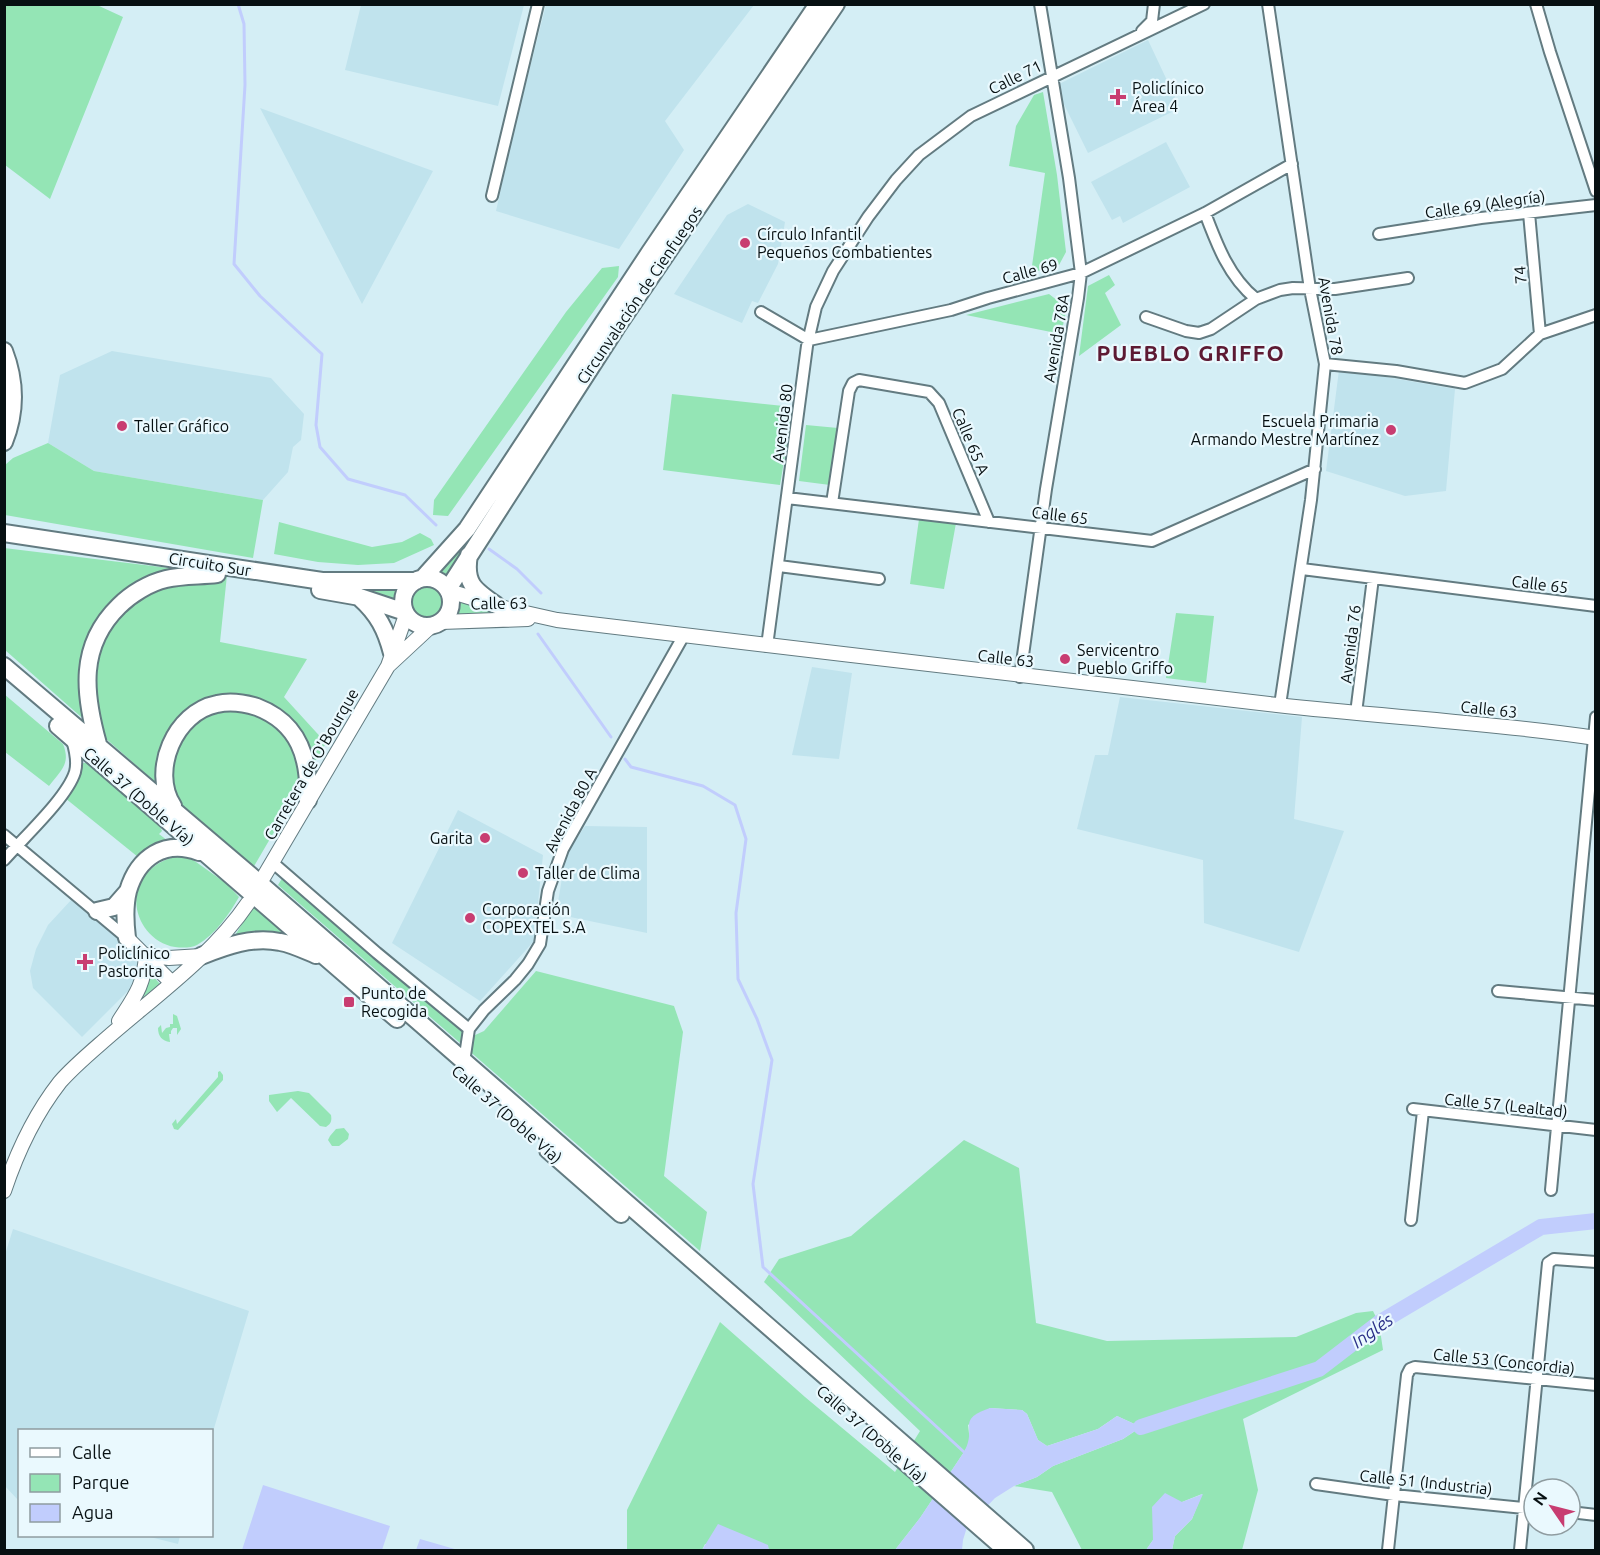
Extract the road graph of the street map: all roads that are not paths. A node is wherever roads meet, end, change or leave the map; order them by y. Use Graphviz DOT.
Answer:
graph roads {
  1 [pos="538,4"];
  2 [pos="818,4"];
  3 [pos="836,4"];
  4 [pos="1040,4"];
  5 [pos="1154,4"];
  6 [pos="1204,4"];
  7 [pos="1268,4"];
  8 [pos="1536,4"];
  9 [pos="1138,36"];
  10 [pos="1051,76"];
  11 [pos="1293,164"];
  12 [pos="1596,190"];
  13 [pos="492,196"];
  14 [pos="1596,204"];
  15 [pos="1205,213"];
  16 [pos="1529,213"];
  17 [pos="868,217"];
  18 [pos="1379,234"];
  19 [pos="1081,273"];
  20 [pos="1408,278"];
  21 [pos="1310,289"];
  22 [pos="1256,299"];
  23 [pos="761,312"];
  24 [pos="1596,315"];
  25 [pos="1146,317"];
  26 [pos="1540,334"];
  27 [pos="809,340"];
  28 [pos="4,351"];
  29 [pos="1324,364"];
  30 [pos="4,442"];
  31 [pos="1315,469"];
  32 [pos="787,498"];
  33 [pos="832,503"];
  34 [pos="989,522"];
  35 [pos="1040,528"];
  36 [pos="4,533"];
  37 [pos="4,543"];
  38 [pos="469,555"];
  39 [pos="444,556"];
  40 [pos="779,566"];
  41 [pos="1302,569"];
  42 [pos="217,574"];
  43 [pos="1373,578"];
  44 [pos="419,579"];
  45 [pos="879,579"];
  46 [pos="361,590"];
  47 [pos="448,590"];
  48 [pos="495,605"];
  49 [pos="1596,606"];
  50 [pos="406,613"];
  51 [pos="557,620"];
  52 [pos="436,624"];
  53 [pos="684,635"];
  54 [pos="768,646"];
  55 [pos="390,660"];
  56 [pos="4,666"];
  57 [pos="1020,676"];
  58 [pos="4,680"];
  59 [pos="1280,705"];
  60 [pos="1356,713"];
  61 [pos="1596,717"];
  62 [pos="70,737"];
  63 [pos="1594,738"];
  64 [pos="98,744"];
  65 [pos="308,800"];
  66 [pos="179,814"];
  67 [pos="4,835"];
  68 [pos="17,846"];
  69 [pos="206,855"];
  70 [pos="4,860"];
  71 [pos="272,862"];
  72 [pos="263,878"];
  73 [pos="128,891"];
  74 [pos="248,903"];
  75 [pos="97,911"];
  76 [pos="127,938"];
  77 [pos="146,955"];
  78 [pos="201,956"];
  79 [pos="326,958"];
  80 [pos="171,982"];
  81 [pos="1498,991"];
  82 [pos="1569,997"];
  83 [pos="1596,1000"];
  84 [pos="469,1029"];
  85 [pos="112,1034"];
  86 [pos="464,1062"];
  87 [pos="1557,1125"];
  88 [pos="1596,1130"];
  89 [pos="1551,1190"];
  90 [pos="4,1191"];
  91 [pos="1412,1220"];
  92 [pos="1596,1262"];
  93 [pos="1537,1378"];
  94 [pos="1596,1386"];
  95 [pos="898,1449"];
  96 [pos="1531,1477"];
  97 [pos="1316,1484"];
  98 [pos="1394,1495"];
  99 [pos="1522,1507"];
  100 [pos="1015,1547"];
  101 [pos="1388,1551"];
  1 -- 13 [label="street"];
  2 -- 39 [label="highway, Circunvalación de Cienfuegos"];
  3 -- 38 [label="highway, Circunvalación de Cienfuegos"];
  4 -- 10 [label="street, Avenida 78A"];
  5 -- 9 [label="street"];
  6 -- 9 [label="street, Calle 71"];
  7 -- 11 [label="street, Avenida 78"];
  8 -- 12 [label="street"];
  9 -- 10 [label="street, Calle 71"];
  10 -- 17 [label="street, Calle 71"];
  10 -- 19 [label="street, Avenida 78A"];
  11 -- 15 [label="street, Calle 69"];
  11 -- 21 [label="street, Avenida 78"];
  14 -- 16 [label="street, Calle 69 (Alegría)"];
  15 -- 19 [label="street, Calle 69"];
  15 -- 22 [label="street"];
  16 -- 18 [label="street, Calle 69 (Alegría)"];
  16 -- 26 [label="street, 74"];
  17 -- 27 [label="street, Avenida 80"];
  19 -- 27 [label="street, Calle 69"];
  19 -- 35 [label="street, Avenida 78A"];
  20 -- 21 [label="street"];
  21 -- 22 [label="street"];
  21 -- 29 [label="street, Avenida 78"];
  22 -- 25 [label="street"];
  23 -- 27 [label="street"];
  24 -- 26 [label="street"];
  26 -- 29 [label="street"];
  27 -- 32 [label="street, Avenida 80"];
  28 -- 30 [label="highway"];
  29 -- 31 [label="street, Avenida 78"];
  31 -- 35 [label="street, Calle 65"];
  31 -- 41 [label="street, Avenida 78"];
  32 -- 33 [label="street, Calle 65"];
  32 -- 40 [label="street, Avenida 80"];
  33 -- 34 [label="street, Calle 65"];
  33 -- 34 [label="street, Calle 65 A"];
  34 -- 35 [label="street, Calle 65"];
  35 -- 57 [label="street, Avenida 78A"];
  36 -- 46 [label="highway, Circuito Sur"];
  37 -- 42 [label="highway, Circuito Sur"];
  38 -- 47 [label="highway, Circunvalación de Cienfuegos"];
  38 -- 48 [label="highway"];
  39 -- 44 [label="highway, Circunvalación de Cienfuegos"];
  39 -- 46 [label="highway"];
  40 -- 45 [label="street"];
  40 -- 54 [label="street, Avenida 80"];
  41 -- 43 [label="street, Calle 65"];
  41 -- 59 [label="street, Avenida 78"];
  42 -- 46 [label="highway, Circuito Sur"];
  42 -- 64 [label="highway"];
  43 -- 49 [label="street, Calle 65"];
  43 -- 60 [label="street, Avenida 76"];
  44 -- 46 [label="highway, Circuito Sur"];
  44 -- 47 [label="highway"];
  44 -- 50 [label="highway, Circunvalación de Cienfuegos"];
  46 -- 50 [label="highway, Circuito Sur"];
  46 -- 55 [label="highway"];
  47 -- 48 [label="main road, Calle 63"];
  47 -- 52 [label="highway, Circunvalación de Cienfuegos"];
  48 -- 51 [label="main road, Calle 63"];
  50 -- 52 [label="highway"];
  50 -- 55 [label="main road, Carretera de O'Bourque"];
  51 -- 52 [label="main road, Calle 63"];
  51 -- 53 [label="main road, Calle 63"];
  52 -- 55 [label="main road, Carretera de O'Bourque"];
  53 -- 54 [label="main road, Calle 63"];
  53 -- 84 [label="street, Avenida 80 A"];
  54 -- 57 [label="main road, Calle 63"];
  55 -- 65 [label="main road, Carretera de O'Bourque"];
  56 -- 64 [label="highway, Calle 37 (Doble Vía)"];
  57 -- 59 [label="main road, Calle 63"];
  58 -- 62 [label="highway, Calle 37 (Doble Vía)"];
  59 -- 60 [label="main road, Calle 63"];
  60 -- 63 [label="main road, Calle 63"];
  61 -- 63 [label="street"];
  62 -- 68 [label="street"];
  62 -- 69 [label="highway, Calle 37 (Doble Vía)"];
  63 -- 82 [label="street"];
  64 -- 66 [label="highway, Calle 37 (Doble Vía)"];
  65 -- 66 [label="highway"];
  65 -- 71 [label="main road, Carretera de O'Bourque"];
  66 -- 86 [label="highway, Calle 37 (Doble Vía)"];
  67 -- 68 [label="street"];
  68 -- 70 [label="street"];
  68 -- 75 [label="street"];
  69 -- 73 [label="highway"];
  69 -- 79 [label="highway, Calle 37 (Doble Vía)"];
  71 -- 72 [label="main road, Carretera de O'Bourque"];
  71 -- 84 [label="street"];
  73 -- 75 [label="highway"];
  73 -- 76 [label="highway"];
  74 -- 78 [label="main road"];
  75 -- 76 [label="street"];
  76 -- 77 [label="main road"];
  77 -- 78 [label="main road"];
  77 -- 80 [label="main road"];
  77 -- 85 [label="main road"];
  78 -- 79 [label="highway"];
  78 -- 80 [label="main road"];
  79 -- 95 [label="highway, Calle 37 (Doble Vía)"];
  80 -- 85 [label="main road"];
  81 -- 82 [label="street"];
  82 -- 83 [label="street"];
  82 -- 87 [label="street"];
  84 -- 86 [label="street"];
  85 -- 90 [label="main road"];
  86 -- 95 [label="highway, Calle 37 (Doble Vía)"];
  87 -- 88 [label="street, Calle 57 (Lealtad)"];
  87 -- 89 [label="street"];
  87 -- 91 [label="street, Calle 57 (Lealtad)"];
  92 -- 93 [label="street"];
  93 -- 94 [label="street, Calle 53 (Concordia)"];
  93 -- 96 [label="street"];
  93 -- 98 [label="street, Calle 53 (Concordia)"];
  95 -- 100 [label="highway, Calle 37 (Doble Vía)"];
  97 -- 98 [label="street, Calle 51 (Industria)"];
  98 -- 99 [label="street, Calle 51 (Industria)"];
  98 -- 101 [label="street"];
}
